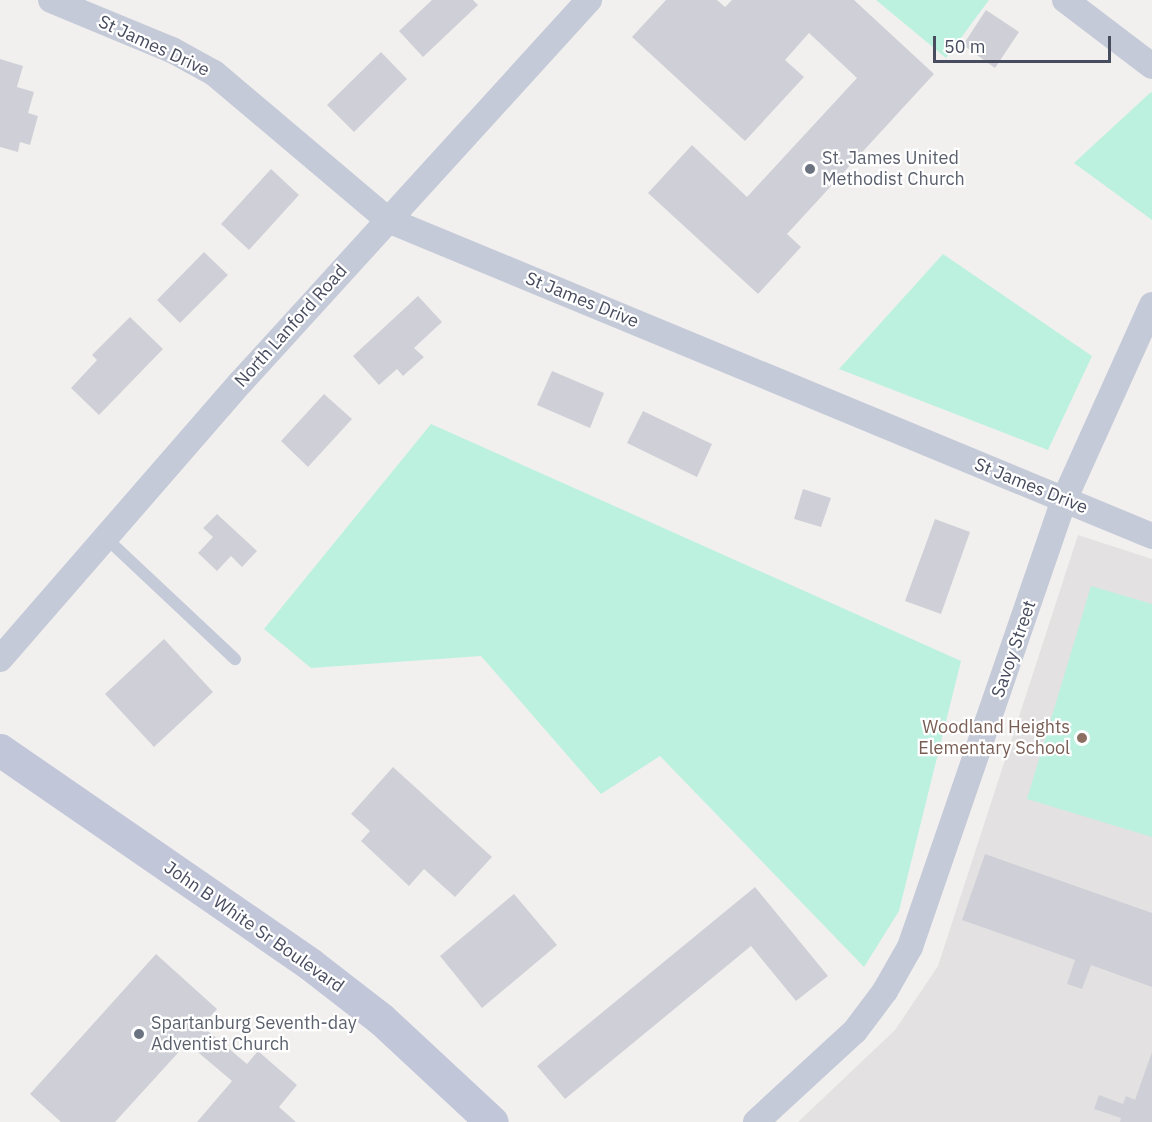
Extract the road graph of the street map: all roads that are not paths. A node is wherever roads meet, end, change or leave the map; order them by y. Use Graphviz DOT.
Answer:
graph roads {
  1 [pos="51,0"];
  2 [pos="589,0"];
  3 [pos="1065,0"];
  4 [pos="1152,66"];
  5 [pos="388,220"];
  6 [pos="1152,305"];
  7 [pos="1064,500"];
  8 [pos="1152,536"];
  9 [pos="106,538"];
  10 [pos="0,659"];
  11 [pos="235,659"];
  12 [pos="0,750"];
  13 [pos="492,1122"];
  14 [pos="756,1122"];
  1 -- 5 [label="street, St James Drive"];
  2 -- 5 [label="street, North Lanford Road"];
  3 -- 4 [label="street"];
  5 -- 7 [label="street, St James Drive"];
  5 -- 9 [label="street, North Lanford Road"];
  6 -- 7 [label="street, Savoy Street"];
  7 -- 8 [label="street, St James Drive"];
  7 -- 14 [label="street, Savoy Street"];
  9 -- 10 [label="street, North Lanford Road"];
  9 -- 11 [label="lane"];
  12 -- 13 [label="main road, John B White Sr Boulevard"];
}
